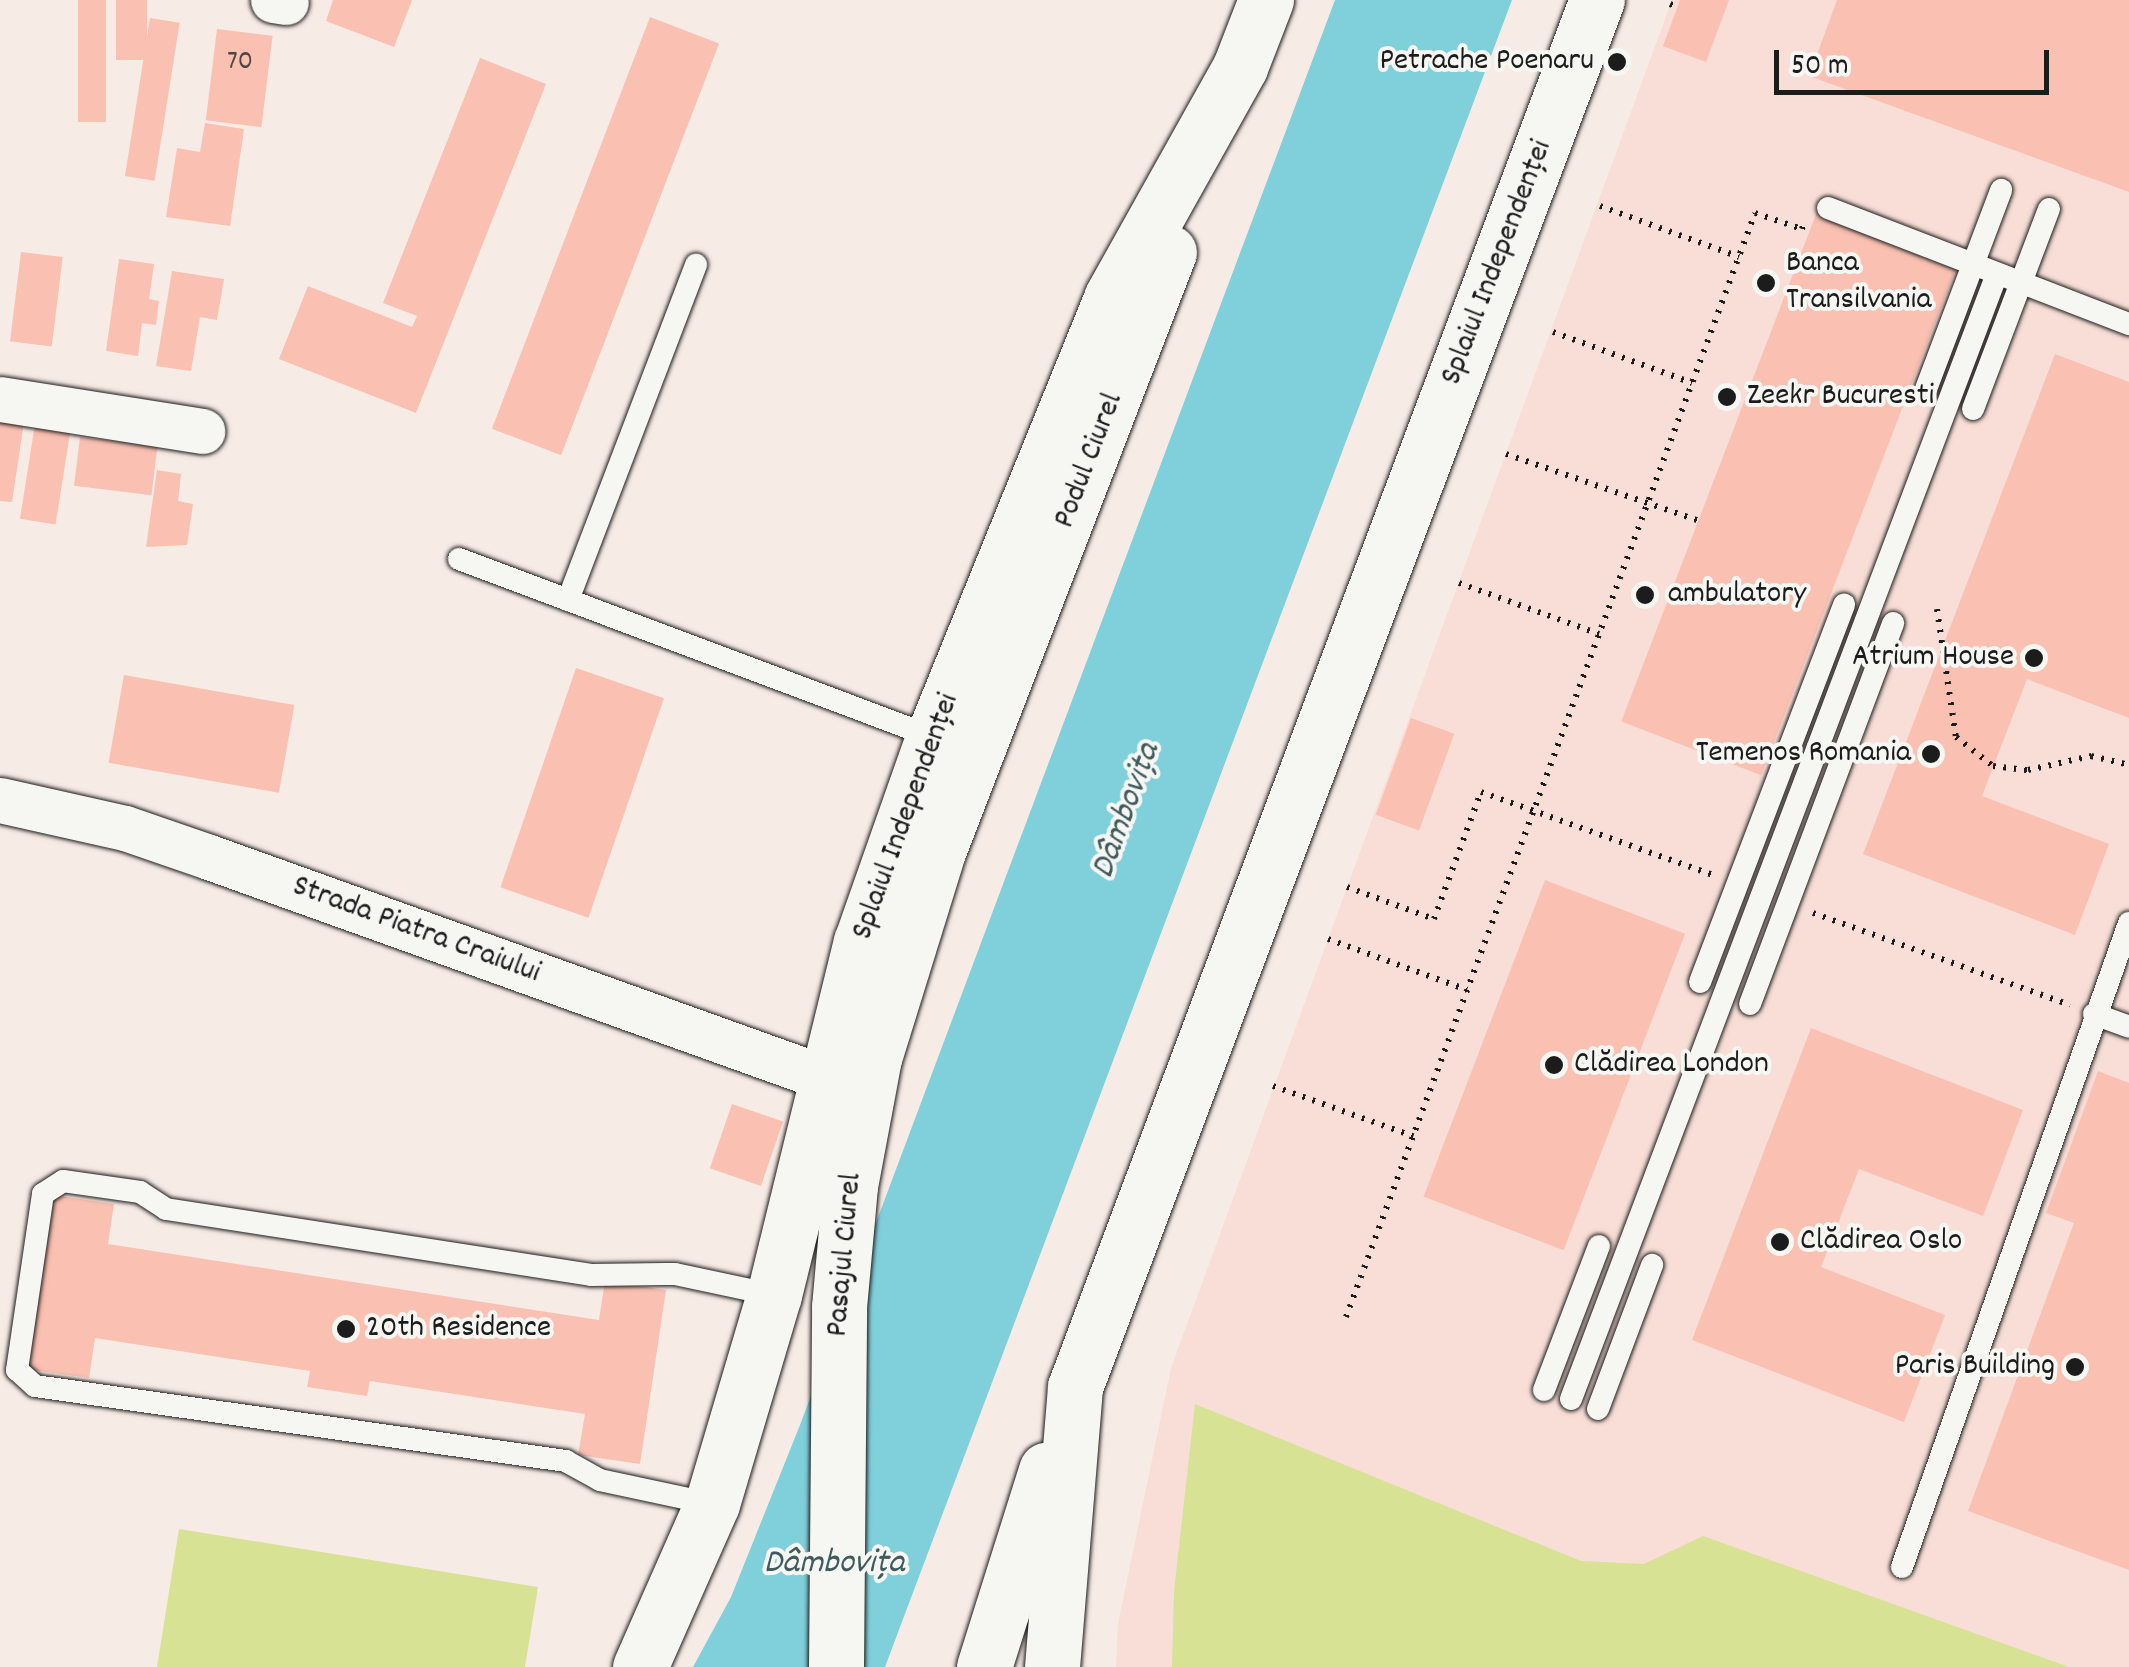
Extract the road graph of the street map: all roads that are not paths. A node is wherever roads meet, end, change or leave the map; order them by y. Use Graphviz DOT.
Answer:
graph roads {
  1 [pos="1266,0"];
  2 [pos="1597,0"];
  3 [pos="1240,66"];
  4 [pos="2001,190"];
  5 [pos="1828,208"];
  6 [pos="2049,208"];
  7 [pos="1972,264"];
  8 [pos="696,265"];
  9 [pos="1996,274"];
  10 [pos="2021,283"];
  11 [pos="2129,324"];
  12 [pos="1926,389"];
  13 [pos="0,399"];
  14 [pos="1973,409"];
  15 [pos="202,431"];
  16 [pos="459,559"];
  17 [pos="568,600"];
  18 [pos="1844,604"];
  19 [pos="1892,623"];
  20 [pos="933,736"];
  21 [pos="0,800"];
  22 [pos="937,854"];
  23 [pos="2129,923"];
  24 [pos="1700,982"];
  25 [pos="1750,1004"];
  26 [pos="2094,1014"];
  27 [pos="2129,1026"];
  28 [pos="828,1079"];
  29 [pos="1599,1246"];
  30 [pos="1652,1265"];
  31 [pos="774,1295"];
  32 [pos="1075,1387"];
  33 [pos="1544,1390"];
  34 [pos="1570,1399"];
  35 [pos="1598,1409"];
  36 [pos="712,1504"];
  37 [pos="1902,1567"];
  38 [pos="640,1667"];
  39 [pos="836,1667"];
  40 [pos="984,1667"];
  41 [pos="1052,1667"];
  1 -- 3 [label="main road, Splaiul Independenței"];
  2 -- 32 [label="main road, Splaiul Independenței"];
  3 -- 20 [label="main road, Splaiul Independenței"];
  3 -- 22 [label="main road, Podul Ciurel"];
  4 -- 7 [label="lane"];
  5 -- 7 [label="lane"];
  6 -- 10 [label="lane"];
  7 -- 9 [label="lane"];
  7 -- 12 [label="lane"];
  8 -- 17 [label="lane"];
  9 -- 10 [label="lane"];
  9 -- 34 [label="lane"];
  10 -- 11 [label="lane"];
  10 -- 14 [label="lane"];
  13 -- 15 [label="street"];
  16 -- 17 [label="lane"];
  17 -- 20 [label="lane"];
  18 -- 24 [label="lane"];
  19 -- 25 [label="lane"];
  20 -- 28 [label="main road, Splaiul Independenței"];
  21 -- 28 [label="street, Strada Piatra Craiului"];
  22 -- 39 [label="main road, Pasajul Ciurel"];
  23 -- 26 [label="lane"];
  26 -- 27 [label="lane"];
  26 -- 37 [label="lane"];
  28 -- 31 [label="main road, Splaiul Independenței"];
  29 -- 33 [label="lane"];
  30 -- 35 [label="lane"];
  31 -- 36 [label="main road, Splaiul Independenței"];
  31 -- 36 [label="lane"];
  32 -- 40 [label="main road"];
  32 -- 41 [label="main road, Splaiul Independenței"];
  36 -- 38 [label="main road, Splaiul Independenței"];
}
